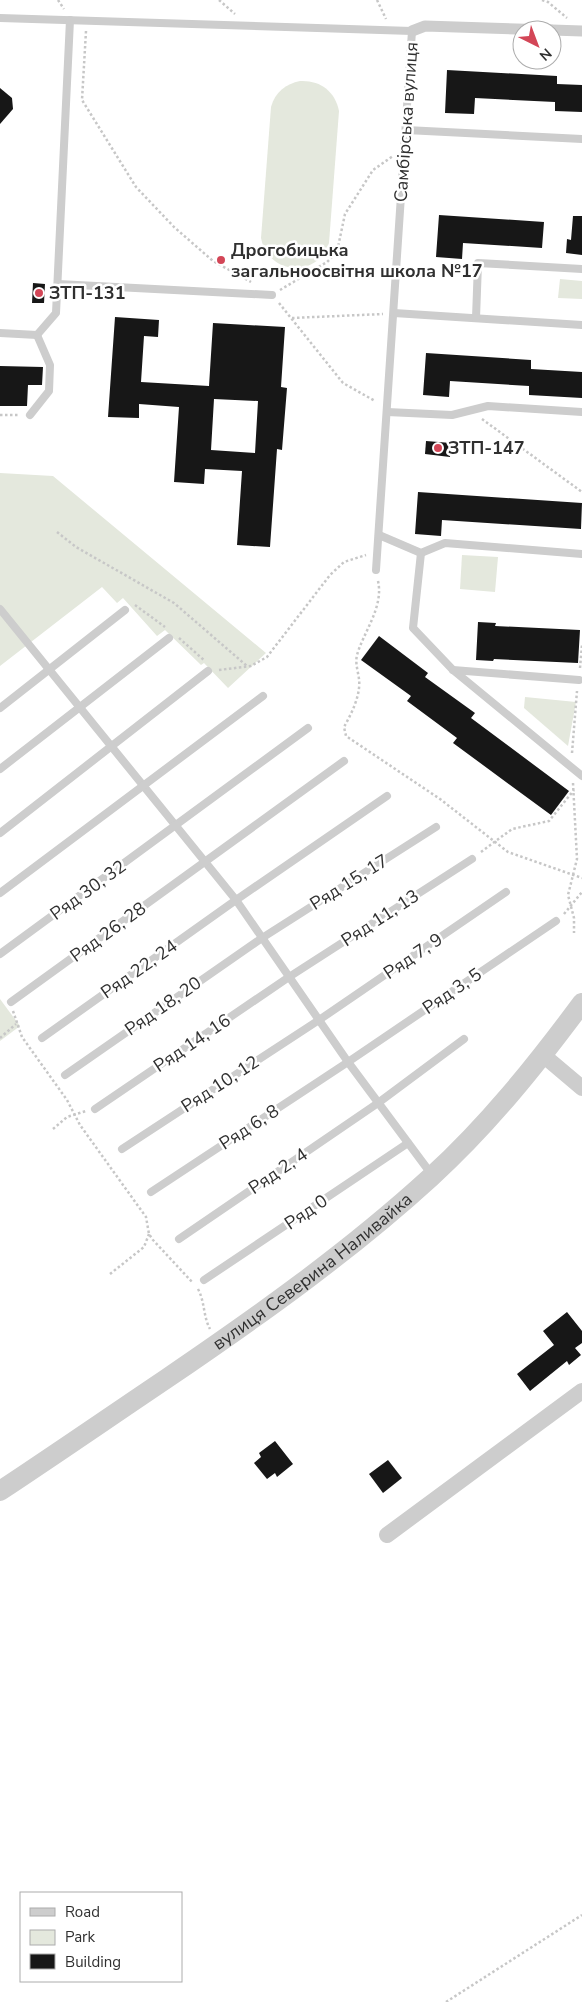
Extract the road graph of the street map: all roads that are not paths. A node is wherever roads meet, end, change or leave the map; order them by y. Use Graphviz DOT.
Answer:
graph roads {
  1 [pos="0,18"];
  2 [pos="70,20"];
  3 [pos="512,29"];
  4 [pos="562,30"];
  5 [pos="412,31"];
  6 [pos="582,31"];
  7 [pos="406,130"];
  8 [pos="582,139"];
  9 [pos="582,269"];
  10 [pos="58,284"];
  11 [pos="272,295"];
  12 [pos="394,314"];
  13 [pos="476,318"];
  14 [pos="582,325"];
  15 [pos="0,333"];
  16 [pos="37,335"];
  17 [pos="388,412"];
  18 [pos="582,412"];
  19 [pos="30,415"];
  20 [pos="379,535"];
  21 [pos="421,553"];
  22 [pos="582,554"];
  23 [pos="376,570"];
  24 [pos="0,609"];
  25 [pos="125,610"];
  26 [pos="169,638"];
  27 [pos="49,670"];
  28 [pos="453,670"];
  29 [pos="208,671"];
  30 [pos="579,680"];
  31 [pos="263,696"];
  32 [pos="0,708"];
  33 [pos="80,708"];
  34 [pos="308,728"];
  35 [pos="112,748"];
  36 [pos="344,761"];
  37 [pos="0,769"];
  38 [pos="582,776"];
  39 [pos="144,787"];
  40 [pos="387,796"];
  41 [pos="176,826"];
  42 [pos="436,827"];
  43 [pos="0,833"];
  44 [pos="472,859"];
  45 [pos="205,862"];
  46 [pos="506,892"];
  47 [pos="0,893"];
  48 [pos="236,900"];
  49 [pos="556,921"];
  50 [pos="262,938"];
  51 [pos="0,954"];
  52 [pos="289,977"];
  53 [pos="11,1002"];
  54 [pos="582,1003"];
  55 [pos="319,1020"];
  56 [pos="42,1038"];
  57 [pos="464,1039"];
  58 [pos="543,1056"];
  59 [pos="348,1062"];
  60 [pos="64,1075"];
  61 [pos="582,1088"];
  62 [pos="378,1103"];
  63 [pos="95,1109"];
  64 [pos="408,1143"];
  65 [pos="122,1149"];
  66 [pos="432,1176"];
  67 [pos="151,1192"];
  68 [pos="178,1239"];
  69 [pos="204,1280"];
  70 [pos="582,1391"];
  71 [pos="0,1491"];
  72 [pos="387,1535"];
  1 -- 2 [label="lane, Самбірська вулиця"];
  2 -- 5 [label="lane, Самбірська вулиця"];
  2 -- 10 [label="lane"];
  3 -- 5 [label="street"];
  4 -- 6 [label="street"];
  5 -- 7 [label="lane, Самбірська вулиця"];
  7 -- 8 [label="lane"];
  7 -- 12 [label="lane, Самбірська вулиця"];
  9 -- 13 [label="lane"];
  10 -- 11 [label="lane"];
  10 -- 16 [label="lane"];
  12 -- 13 [label="lane"];
  12 -- 17 [label="lane, Самбірська вулиця"];
  13 -- 14 [label="lane"];
  15 -- 16 [label="lane"];
  16 -- 19 [label="lane"];
  17 -- 18 [label="lane"];
  17 -- 20 [label="lane, Самбірська вулиця"];
  20 -- 21 [label="lane"];
  20 -- 23 [label="lane, Самбірська вулиця"];
  21 -- 22 [label="lane"];
  21 -- 28 [label="lane"];
  24 -- 27 [label="lane"];
  25 -- 27 [label="lane"];
  26 -- 33 [label="lane"];
  27 -- 32 [label="lane"];
  27 -- 33 [label="lane"];
  28 -- 30 [label="lane"];
  28 -- 38 [label="lane"];
  29 -- 35 [label="lane"];
  31 -- 39 [label="lane"];
  33 -- 35 [label="lane"];
  33 -- 37 [label="lane"];
  34 -- 41 [label="lane, Ряд 30, 32"];
  35 -- 39 [label="lane"];
  35 -- 43 [label="lane"];
  36 -- 45 [label="lane, Ряд 26, 28"];
  39 -- 41 [label="lane"];
  39 -- 47 [label="lane"];
  40 -- 48 [label="lane, Ряд 22, 24"];
  41 -- 45 [label="lane"];
  41 -- 51 [label="lane, Ряд 30, 32"];
  42 -- 50 [label="lane, Ряд 15, 17"];
  44 -- 52 [label="lane, Ряд 11, 13"];
  45 -- 48 [label="lane"];
  45 -- 53 [label="lane, Ряд 26, 28"];
  46 -- 55 [label="lane, Ряд 7, 9"];
  48 -- 50 [label="lane"];
  48 -- 56 [label="lane, Ряд 22, 24"];
  49 -- 59 [label="lane, Ряд 3, 5"];
  50 -- 52 [label="lane"];
  50 -- 60 [label="lane, Ряд 18, 20"];
  52 -- 55 [label="lane"];
  52 -- 63 [label="lane, Ряд 14, 16"];
  54 -- 58 [label="street, вулиця Северина Наливайка"];
  55 -- 59 [label="lane"];
  55 -- 65 [label="lane, Ряд 10, 12"];
  57 -- 62 [label="lane, Ряд 2, 4"];
  58 -- 61 [label="street"];
  58 -- 66 [label="street, вулиця Северина Наливайка"];
  59 -- 62 [label="lane"];
  59 -- 67 [label="lane, Ряд 6, 8"];
  62 -- 64 [label="lane"];
  62 -- 68 [label="lane, Ряд 2, 4"];
  64 -- 66 [label="lane"];
  64 -- 69 [label="lane, Ряд 0"];
  66 -- 71 [label="street, вулиця Северина Наливайка"];
  70 -- 72 [label="street"];
}
